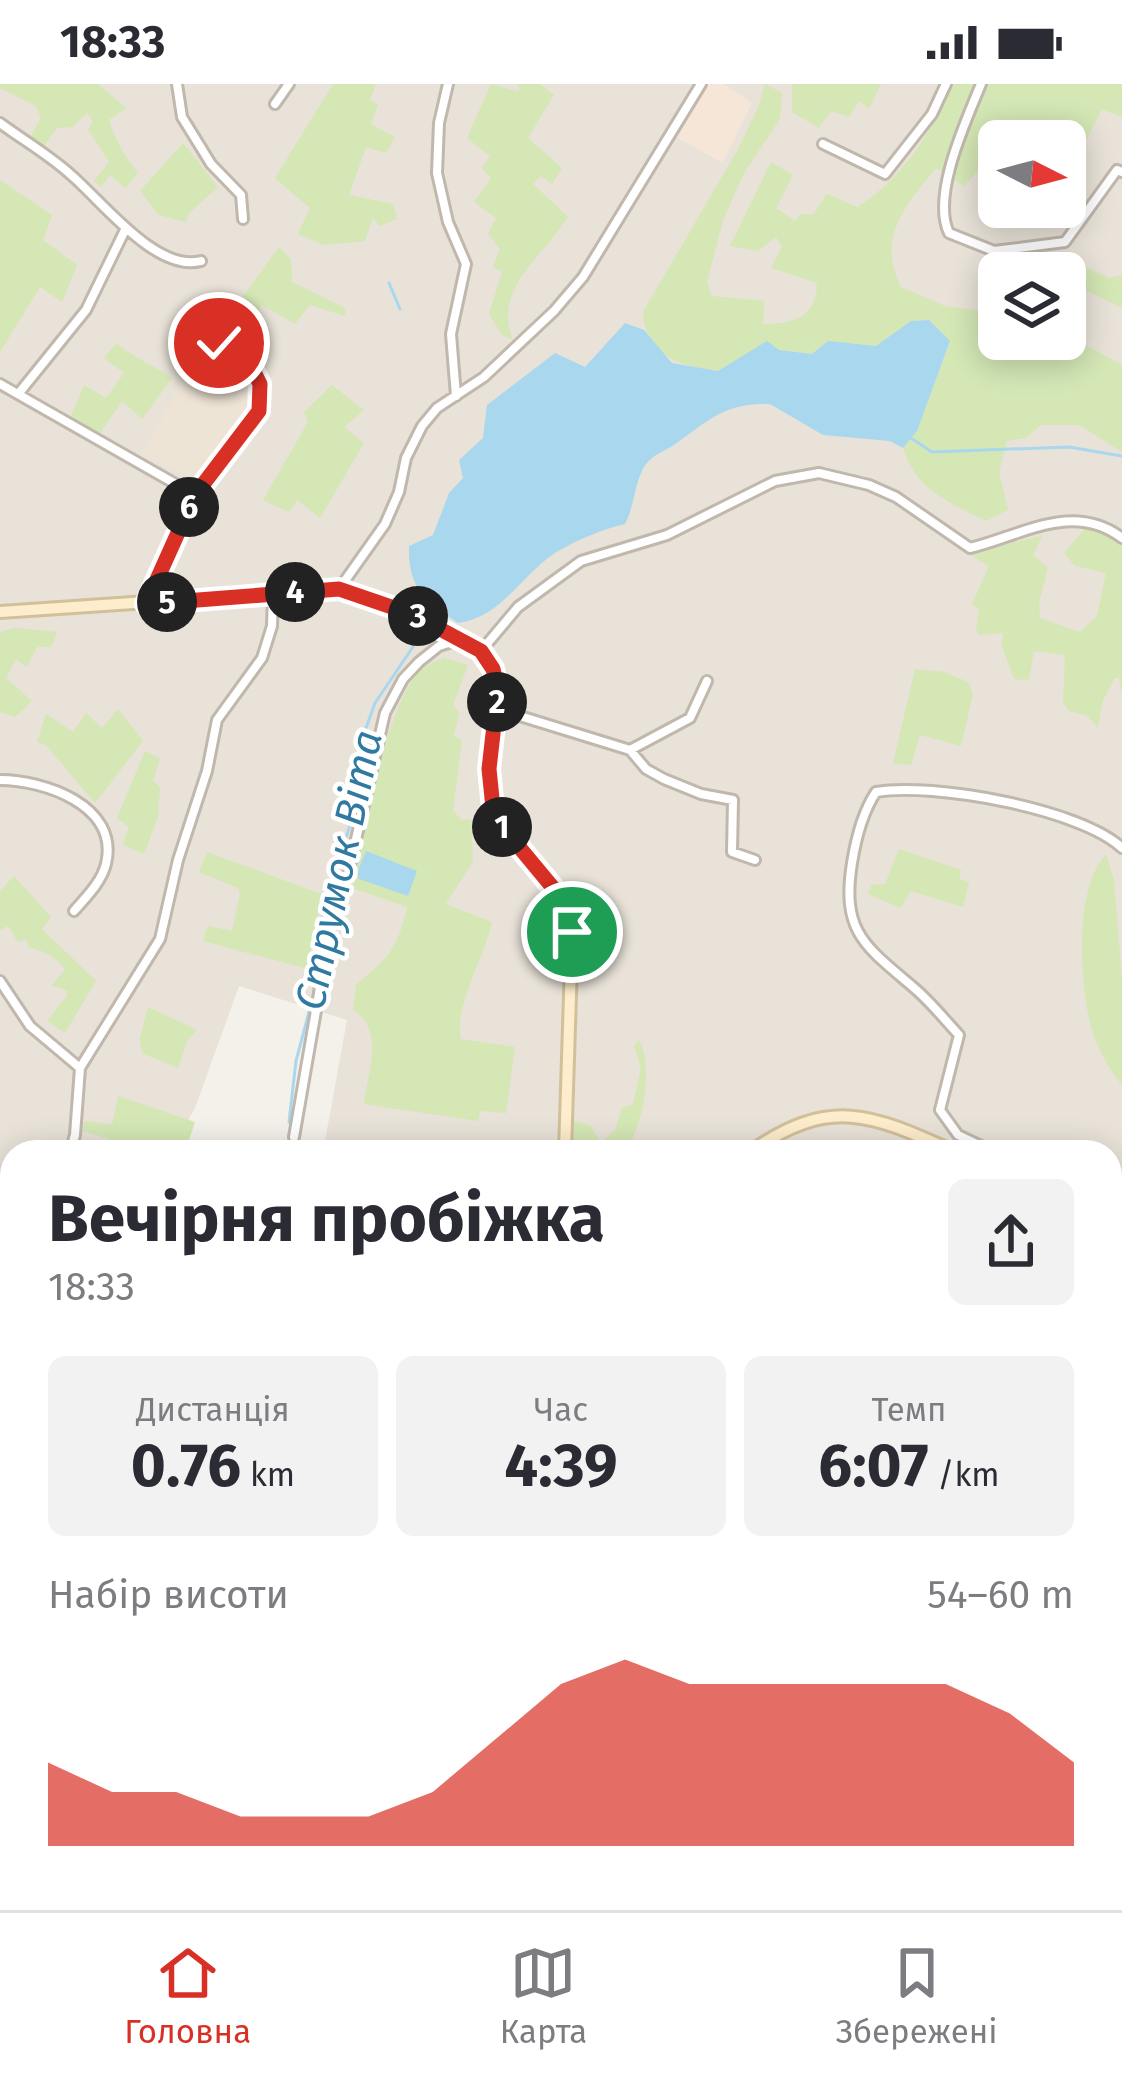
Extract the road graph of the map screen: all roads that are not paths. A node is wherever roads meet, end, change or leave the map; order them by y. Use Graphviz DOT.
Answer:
graph roads {
  1 [pos="177,84"];
  2 [pos="289,84"];
  3 [pos="448,84"];
  4 [pos="701,84"];
  5 [pos="946,84"];
  6 [pos="981,84"];
  7 [pos="275,104"];
  8 [pos="0,123"];
  9 [pos="823,145"];
  10 [pos="1122,172"];
  11 [pos="243,219"];
  12 [pos="125,230"];
  13 [pos="201,261"];
  14 [pos="219,343"];
  15 [pos="0,384"];
  16 [pos="19,393"];
  17 [pos="456,395"];
  18 [pos="195,495"];
  19 [pos="1122,538"];
  20 [pos="339,589"];
  21 [pos="273,594"];
  22 [pos="146,604"];
  23 [pos="0,612"];
  24 [pos="462,639"];
  25 [pos="481,651"];
  26 [pos="706,681"];
  27 [pos="497,709"];
  28 [pos="630,750"];
  29 [pos="0,780"];
  30 [pos="1122,848"];
  31 [pos="755,860"];
  32 [pos="74,911"];
  33 [pos="0,981"];
  34 [pos="80,1068"];
  35 [pos="293,1137"];
  36 [pos="74,1140"];
  37 [pos="565,1140"];
  38 [pos="774,1140"];
  39 [pos="923,1140"];
  40 [pos="969,1140"];
  1 -- 11 [label="street"];
  2 -- 7 [label="street"];
  3 -- 17 [label="street"];
  4 -- 17 [label="street"];
  5 -- 9 [label="street"];
  6 -- 10 [label="street"];
  8 -- 12 [label="street"];
  12 -- 13 [label="street"];
  12 -- 16 [label="street"];
  14 -- 18 [label="street"];
  15 -- 16 [label="street"];
  16 -- 18 [label="street"];
  17 -- 20 [label="street"];
  18 -- 22 [label="street"];
  19 -- 25 [label="street"];
  20 -- 21 [label="street"];
  20 -- 24 [label="street"];
  21 -- 22 [label="street"];
  21 -- 34 [label="street"];
  22 -- 23 [label="street"];
  24 -- 25 [label="street"];
  24 -- 35 [label="street"];
  25 -- 27 [label="street"];
  26 -- 28 [label="street"];
  27 -- 28 [label="street"];
  27 -- 37 [label="street"];
  28 -- 31 [label="street"];
  29 -- 32 [label="street"];
  30 -- 40 [label="street"];
  33 -- 34 [label="street"];
  34 -- 36 [label="street"];
  38 -- 39 [label="street"];
}
